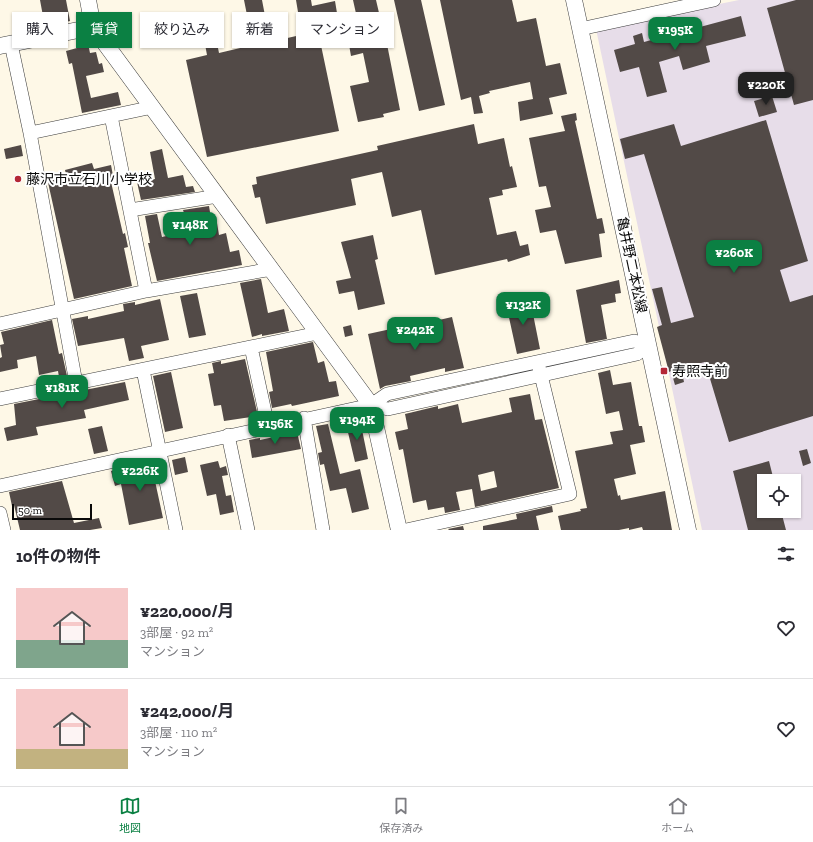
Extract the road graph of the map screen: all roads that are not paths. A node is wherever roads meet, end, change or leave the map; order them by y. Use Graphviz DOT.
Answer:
graph roads {
  1 [pos="88,0"];
  2 [pos="574,0"];
  3 [pos="714,0"];
  4 [pos="90,12"];
  5 [pos="580,29"];
  6 [pos="76,31"];
  7 [pos="6,45"];
  8 [pos="108,48"];
  9 [pos="152,107"];
  10 [pos="111,116"];
  11 [pos="30,133"];
  12 [pos="218,196"];
  13 [pos="130,210"];
  14 [pos="272,269"];
  15 [pos="146,292"];
  16 [pos="63,310"];
  17 [pos="0,324"];
  18 [pos="318,333"];
  19 [pos="649,345"];
  20 [pos="251,347"];
  21 [pos="540,369"];
  22 [pos="143,370"];
  23 [pos="76,383"];
  24 [pos="0,399"];
  25 [pos="371,405"];
  26 [pos="304,418"];
  27 [pos="268,426"];
  28 [pos="228,435"];
  29 [pos="160,450"];
  30 [pos="0,486"];
  31 [pos="0,513"];
  32 [pos="4,530"];
  33 [pos="176,530"];
  34 [pos="248,530"];
  35 [pos="323,530"];
  36 [pos="399,530"];
  37 [pos="406,530"];
  38 [pos="688,530"];
  1 -- 4 [label="street"];
  2 -- 5 [label="street, 亀井野二本松線"];
  3 -- 5 [label="street"];
  5 -- 19 [label="street, 亀井野二本松線"];
  6 -- 7 [label="street"];
  7 -- 11 [label="street"];
  8 -- 9 [label="street"];
  9 -- 10 [label="street"];
  9 -- 12 [label="street"];
  10 -- 11 [label="street"];
  10 -- 13 [label="street"];
  11 -- 16 [label="street"];
  12 -- 13 [label="street"];
  12 -- 14 [label="street"];
  13 -- 15 [label="street"];
  14 -- 15 [label="street"];
  14 -- 18 [label="street"];
  15 -- 16 [label="street"];
  16 -- 17 [label="street"];
  16 -- 23 [label="street"];
  18 -- 20 [label="street"];
  18 -- 25 [label="street"];
  19 -- 21 [label="street"];
  19 -- 38 [label="street, 亀井野二本松線"];
  20 -- 22 [label="street"];
  20 -- 27 [label="street"];
  21 -- 25 [label="street"];
  21 -- 37 [label="street"];
  22 -- 23 [label="street"];
  22 -- 29 [label="street"];
  23 -- 24 [label="street"];
  25 -- 26 [label="street"];
  25 -- 36 [label="street"];
  26 -- 27 [label="street"];
  26 -- 35 [label="street"];
  27 -- 28 [label="street"];
  28 -- 29 [label="street"];
  28 -- 34 [label="street"];
  29 -- 30 [label="street"];
  29 -- 33 [label="street"];
  31 -- 32 [label="street"];
}
